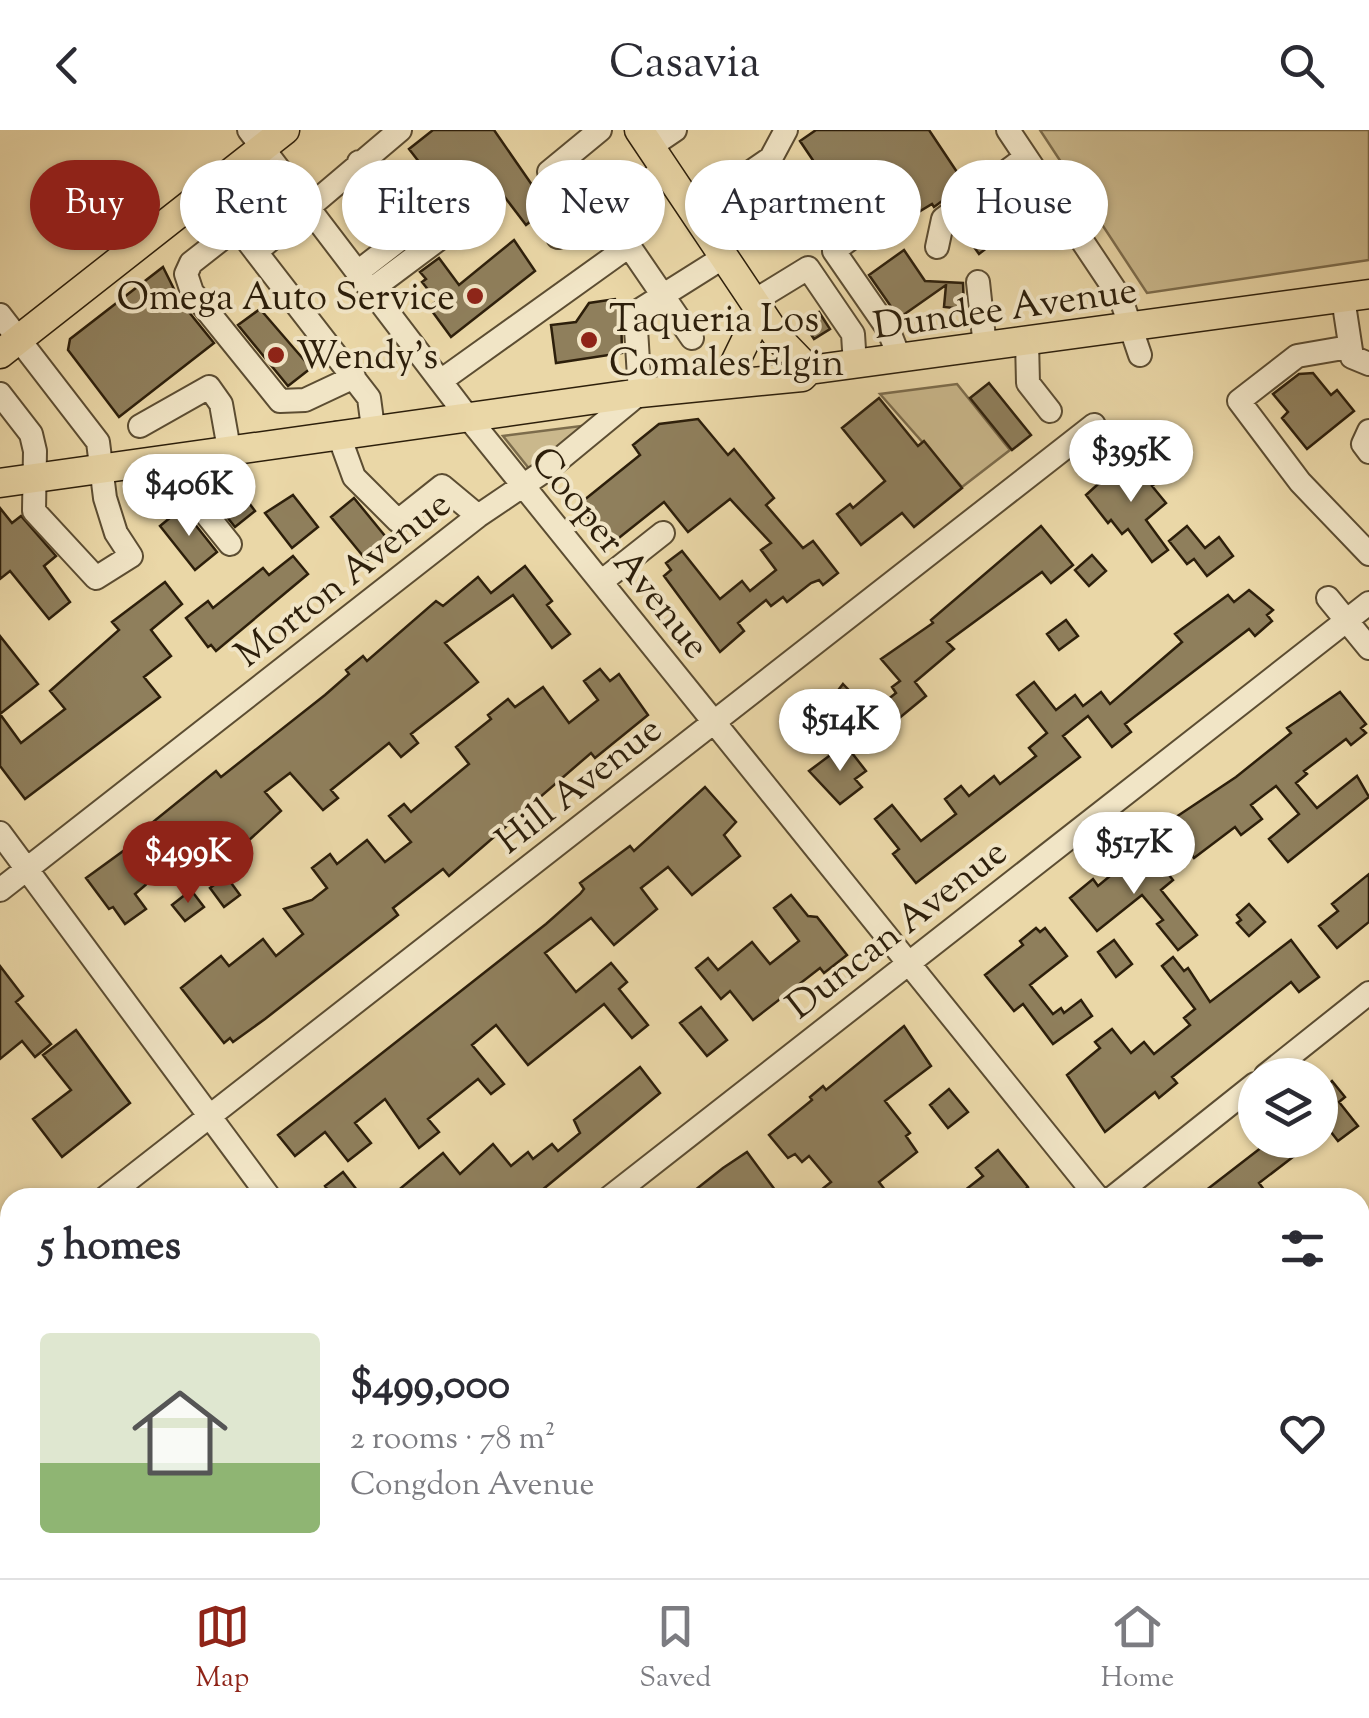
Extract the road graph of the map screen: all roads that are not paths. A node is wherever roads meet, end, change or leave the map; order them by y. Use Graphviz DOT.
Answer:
graph roads {
  1 [pos="400,130"];
  2 [pos="600,130"];
  3 [pos="675,130"];
  4 [pos="786,130"];
  5 [pos="1008,130"];
  6 [pos="266,136"];
  7 [pos="651,148"];
  8 [pos="1026,157"];
  9 [pos="280,160"];
  10 [pos="362,160"];
  11 [pos="564,160"];
  12 [pos="768,160"];
  13 [pos="342,177"];
  14 [pos="322,194"];
  15 [pos="685,198"];
  16 [pos="322,224"];
  17 [pos="938,246"];
  18 [pos="258,250"];
  19 [pos="394,250"];
  20 [pos="415,250"];
  21 [pos="719,250"];
  22 [pos="835,250"];
  23 [pos="256,252"];
  24 [pos="724,257"];
  25 [pos="366,280"];
  26 [pos="978,282"];
  27 [pos="1356,296"];
  28 [pos="664,297"];
  29 [pos="757,306"];
  30 [pos="0,315"];
  31 [pos="1130,328"];
  32 [pos="692,338"];
  33 [pos="1028,340"];
  34 [pos="9,346"];
  35 [pos="985,346"];
  36 [pos="1349,348"];
  37 [pos="1140,355"];
  38 [pos="900,359"];
  39 [pos="1369,364"];
  40 [pos="854,365"];
  41 [pos="809,370"];
  42 [pos="354,377"];
  43 [pos="442,380"];
  44 [pos="725,383"];
  45 [pos="640,392"];
  46 [pos="0,394"];
  47 [pos="1050,412"];
  48 [pos="466,416"];
  49 [pos="1094,425"];
  50 [pos="140,426"];
  51 [pos="374,428"];
  52 [pos="1369,431"];
  53 [pos="338,433"];
  54 [pos="229,449"];
  55 [pos="1369,452"];
  56 [pos="162,459"];
  57 [pos="98,468"];
  58 [pos="32,478"];
  59 [pos="0,483"];
  60 [pos="523,486"];
  61 [pos="478,516"];
  62 [pos="398,522"];
  63 [pos="663,533"];
  64 [pos="230,544"];
  65 [pos="1369,554"];
  66 [pos="422,560"];
  67 [pos="601,582"];
  68 [pos="1328,598"];
  69 [pos="1369,603"];
  70 [pos="1346,620"];
  71 [pos="1369,648"];
  72 [pos="714,722"];
  73 [pos="0,833"];
  74 [pos="27,869"];
  75 [pos="0,890"];
  76 [pos="908,963"];
  77 [pos="1369,993"];
  78 [pos="1287,1058"];
  79 [pos="1238,1098"];
  80 [pos="209,1116"];
  81 [pos="118,1188"];
  82 [pos="263,1188"];
  83 [pos="622,1188"];
  84 [pos="1090,1188"];
  85 [pos="1125,1188"];
  1 -- 10 [label="street"];
  2 -- 11 [label="street"];
  3 -- 7 [label="street"];
  4 -- 12 [label="street"];
  5 -- 8 [label="street"];
  6 -- 9 [label="street, Cooper Avenue"];
  6 -- 34 [label="main road"];
  7 -- 15 [label="main road"];
  8 -- 17 [label="street"];
  8 -- 31 [label="street"];
  13 -- 14 [label="street"];
  16 -- 25 [label="street, Cooper Avenue"];
  18 -- 23 [label="street"];
  19 -- 25 [label="street"];
  20 -- 25 [label="street"];
  21 -- 24 [label="main road"];
  22 -- 38 [label="street"];
  23 -- 42 [label="street"];
  23 -- 42 [label="street"];
  24 -- 28 [label="street"];
  24 -- 29 [label="main road"];
  25 -- 43 [label="street, Cooper Avenue"];
  26 -- 35 [label="street"];
  27 -- 31 [label="main road, Dundee Avenue"];
  27 -- 36 [label="street"];
  28 -- 32 [label="street"];
  28 -- 43 [label="street"];
  28 -- 45 [label="street"];
  29 -- 40 [label="street"];
  29 -- 41 [label="main road"];
  29 -- 44 [label="main road"];
  30 -- 34 [label="street"];
  31 -- 33 [label="main road, Dundee Avenue"];
  31 -- 37 [label="street"];
  33 -- 35 [label="main road, Dundee Avenue"];
  33 -- 47 [label="street"];
  34 -- 57 [label="street"];
  35 -- 38 [label="main road, Dundee Avenue"];
  36 -- 39 [label="street"];
  36 -- 65 [label="street"];
  38 -- 40 [label="main road, Dundee Avenue"];
  40 -- 41 [label="main road, Dundee Avenue"];
  41 -- 44 [label="main road, Dundee Avenue"];
  42 -- 51 [label="street"];
  43 -- 48 [label="street, Cooper Avenue"];
  44 -- 45 [label="main road, Dundee Avenue"];
  45 -- 48 [label="main road, Dundee Avenue"];
  45 -- 60 [label="street, Morton Avenue"];
  46 -- 58 [label="street"];
  48 -- 51 [label="main road, Dundee Avenue"];
  48 -- 60 [label="street, Cooper Avenue"];
  49 -- 72 [label="street, Hill Avenue"];
  50 -- 54 [label="street"];
  51 -- 53 [label="main road, Dundee Avenue"];
  52 -- 55 [label="street"];
  53 -- 54 [label="main road, Dundee Avenue"];
  53 -- 62 [label="street"];
  54 -- 56 [label="main road, Dundee Avenue"];
  56 -- 57 [label="main road, Dundee Avenue"];
  56 -- 64 [label="street"];
  57 -- 58 [label="main road, Dundee Avenue"];
  57 -- 58 [label="street"];
  58 -- 59 [label="main road, Dundee Avenue"];
  60 -- 61 [label="street, Morton Avenue"];
  60 -- 67 [label="street, Cooper Avenue"];
  61 -- 62 [label="street"];
  61 -- 66 [label="street, Morton Avenue"];
  62 -- 66 [label="street"];
  63 -- 67 [label="street"];
  66 -- 74 [label="street, Morton Avenue"];
  67 -- 72 [label="street, Cooper Avenue"];
  68 -- 70 [label="street"];
  69 -- 70 [label="street, Duncan Avenue"];
  70 -- 71 [label="street"];
  70 -- 76 [label="street, Duncan Avenue"];
  72 -- 76 [label="street, Cooper Avenue"];
  72 -- 80 [label="street, Hill Avenue"];
  73 -- 74 [label="street"];
  74 -- 75 [label="street, Morton Avenue"];
  74 -- 80 [label="street"];
  76 -- 83 [label="street, Duncan Avenue"];
  76 -- 84 [label="street, Cooper Avenue"];
  77 -- 78 [label="street"];
  79 -- 85 [label="street"];
  80 -- 81 [label="street, Hill Avenue"];
  80 -- 82 [label="street"];
}
